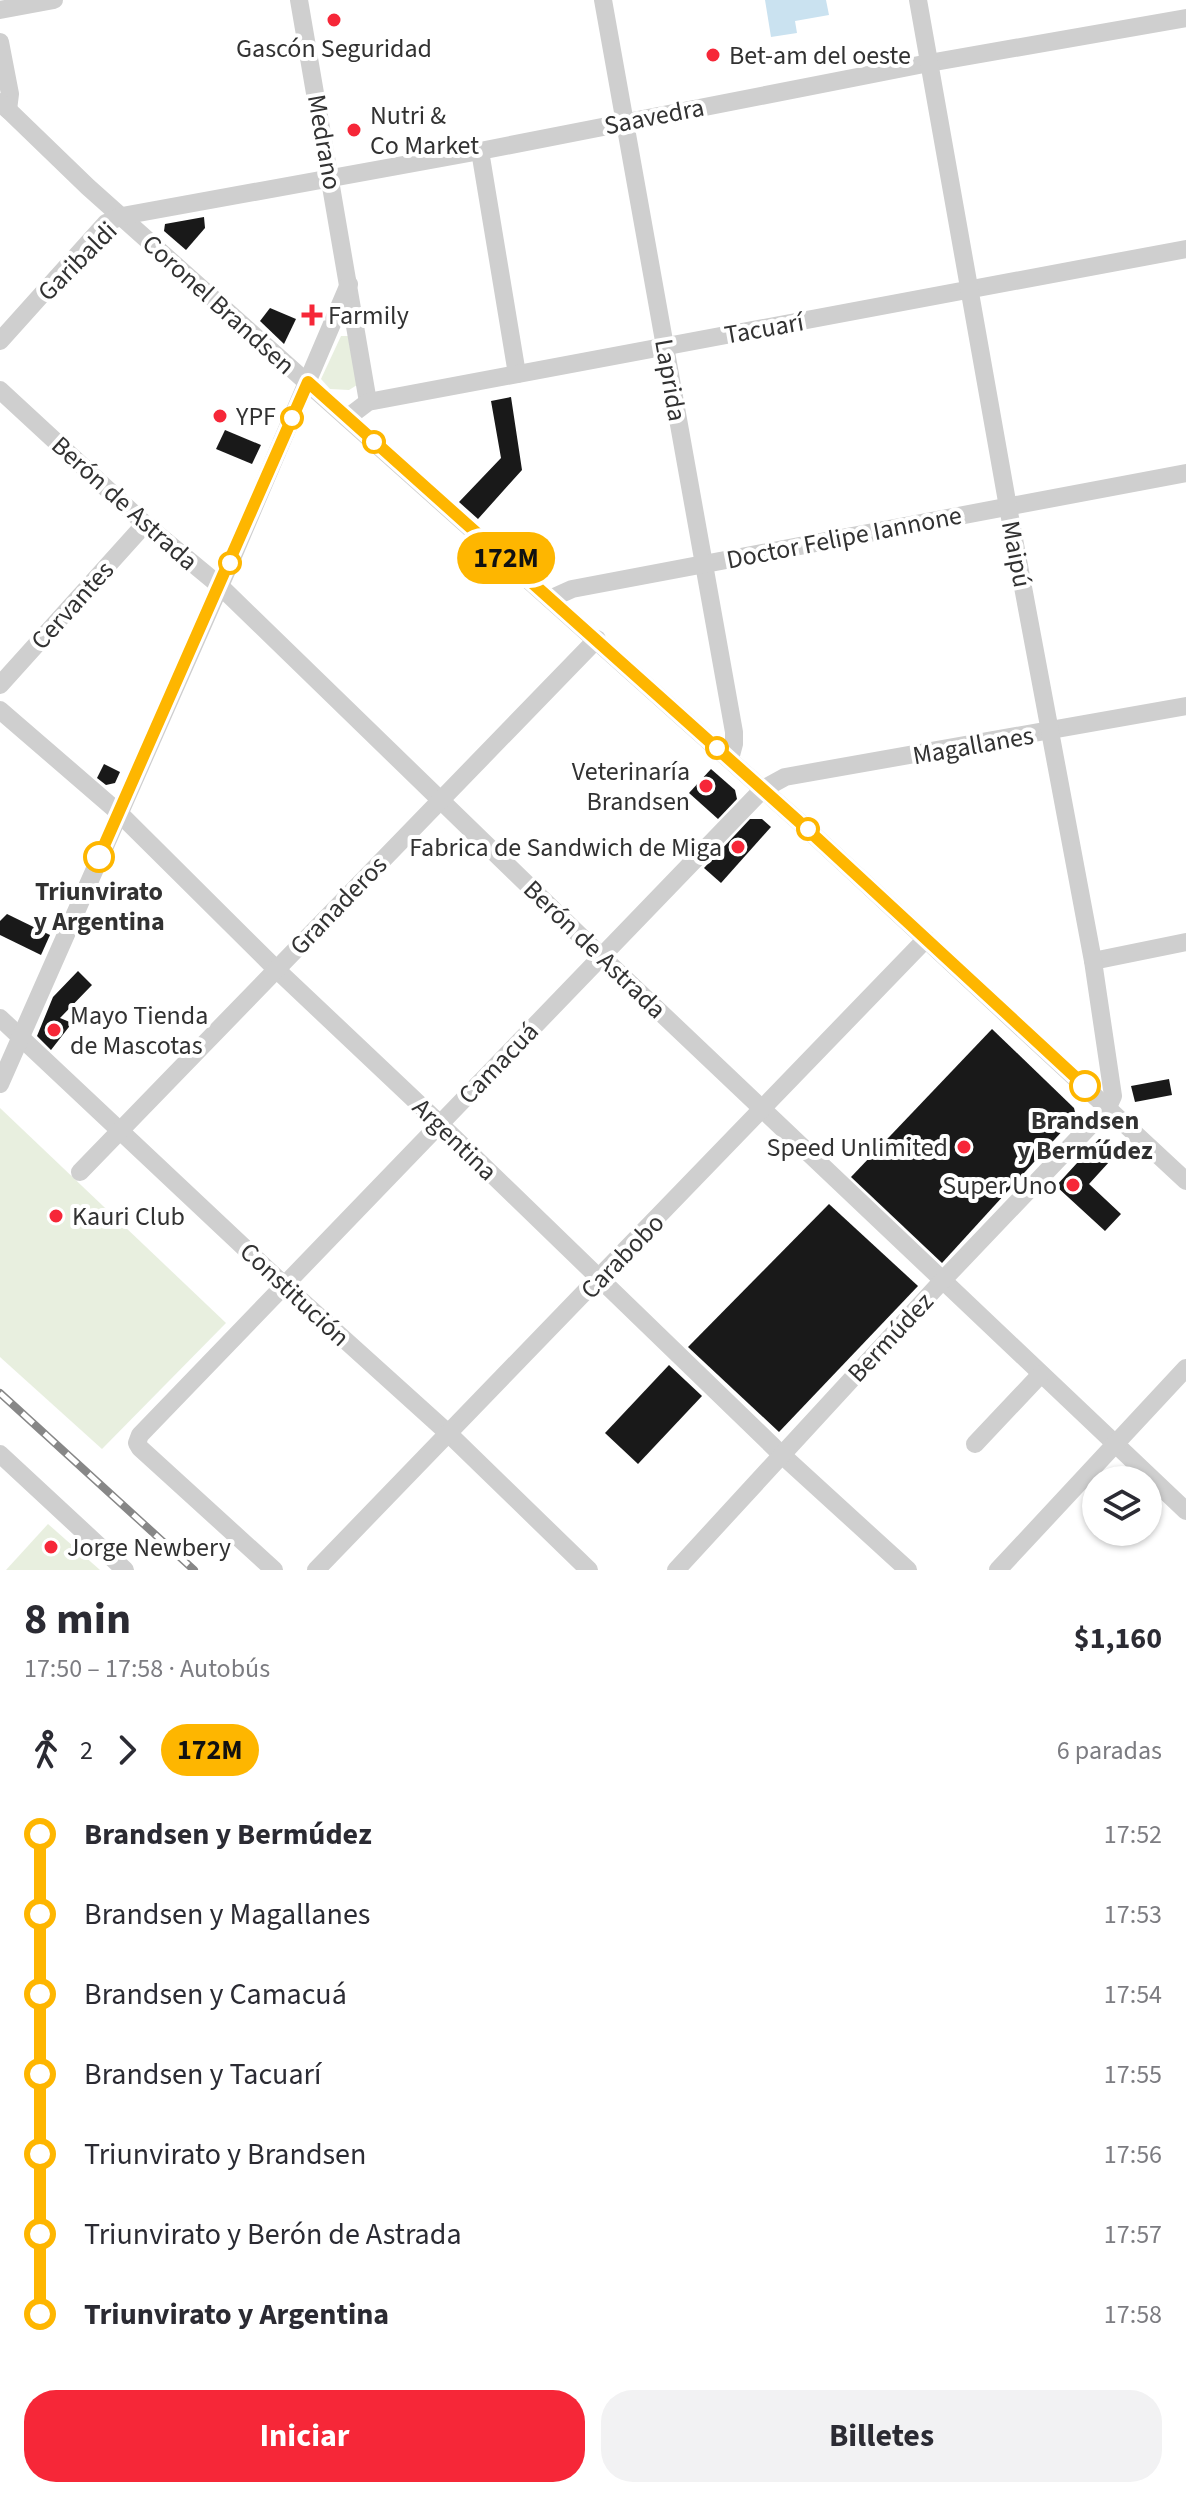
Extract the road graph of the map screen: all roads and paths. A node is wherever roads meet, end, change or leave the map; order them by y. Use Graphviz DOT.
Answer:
graph roads {
  1 [pos="54,0"];
  2 [pos="299,0"];
  3 [pos="603,0"];
  4 [pos="918,0"];
  5 [pos="0,10"];
  6 [pos="1186,18"];
  7 [pos="0,42"];
  8 [pos="929,63"];
  9 [pos="4,106"];
  10 [pos="624,122"];
  11 [pos="480,151"];
  12 [pos="331,177"];
  13 [pos="122,216"];
  14 [pos="1186,249"];
  15 [pos="349,284"];
  16 [pos="969,291"];
  17 [pos="0,341"];
  18 [pos="665,345"];
  19 [pos="517,374"];
  20 [pos="308,382"];
  21 [pos="0,390"];
  22 [pos="368,402"];
  23 [pos="347,418"];
  24 [pos="1186,473"];
  25 [pos="1008,507"];
  26 [pos="145,524"];
  27 [pos="705,564"];
  28 [pos="220,586"];
  29 [pos="552,598"];
  30 [pos="597,639"];
  31 [pos="0,685"];
  32 [pos="1186,706"];
  33 [pos="0,710"];
  34 [pos="1051,732"];
  35 [pos="730,759"];
  36 [pos="763,789"];
  37 [pos="441,800"];
  38 [pos="118,812"];
  39 [pos="926,939"];
  40 [pos="1186,942"];
  41 [pos="601,956"];
  42 [pos="1093,961"];
  43 [pos="276,969"];
  44 [pos="0,1018"];
  45 [pos="21,1037"];
  46 [pos="0,1084"];
  47 [pos="1108,1107"];
  48 [pos="763,1110"];
  49 [pos="439,1123"];
  50 [pos="122,1130"];
  51 [pos="80,1172"];
  52 [pos="1186,1181"];
  53 [pos="600,1278"];
  54 [pos="942,1281"];
  55 [pos="283,1284"];
  56 [pos="1186,1368"];
  57 [pos="1041,1374"];
  58 [pos="448,1433"];
  59 [pos="1115,1443"];
  60 [pos="975,1444"];
  61 [pos="0,1454"];
  62 [pos="782,1455"];
  63 [pos="1186,1511"];
  64 [pos="125,1570"];
  65 [pos="274,1570"];
  66 [pos="316,1570"];
  67 [pos="589,1570"];
  68 [pos="676,1570"];
  69 [pos="908,1570"];
  70 [pos="998,1570"];
  1 -- 5 [label="street"];
  2 -- 12 [label="street, Medrano"];
  3 -- 10 [label="street, Laprida"];
  4 -- 8 [label="street, Maipú"];
  6 -- 8 [label="street, Saavedra"];
  7 -- 9 [label="street"];
  8 -- 10 [label="street, Saavedra"];
  8 -- 16 [label="street, Maipú"];
  9 -- 13 [label="street, Coronel Brandsen"];
  10 -- 11 [label="street, Saavedra"];
  10 -- 18 [label="street, Laprida"];
  11 -- 12 [label="street, Saavedra"];
  11 -- 19 [label="street"];
  12 -- 13 [label="street, Saavedra"];
  12 -- 15 [label="street, Medrano"];
  13 -- 17 [label="street, Garibaldi"];
  13 -- 20 [label="street, Coronel Brandsen"];
  14 -- 16 [label="street, Tacuarí"];
  15 -- 20 [label="street"];
  15 -- 22 [label="street, Medrano"];
  16 -- 18 [label="street, Tacuarí"];
  16 -- 25 [label="street, Maipú"];
  18 -- 19 [label="street, Tacuarí"];
  18 -- 27 [label="street, Laprida"];
  19 -- 22 [label="street, Tacuarí"];
  20 -- 23 [label="street, Coronel Brandsen"];
  20 -- 28 [label="street"];
  21 -- 26 [label="street, Berón de Astrada"];
  22 -- 23 [label="street, Tacuarí"];
  23 -- 29 [label="street, Coronel Brandsen"];
  24 -- 25 [label="street, Doctor Felipe Iannone"];
  25 -- 27 [label="street, Doctor Felipe Iannone"];
  25 -- 34 [label="street, Maipú"];
  26 -- 28 [label="street, Berón de Astrada"];
  26 -- 31 [label="street, Cervantes"];
  27 -- 29 [label="street, Doctor Felipe Iannone"];
  27 -- 35 [label="street, Laprida"];
  28 -- 37 [label="street, Berón de Astrada"];
  28 -- 38 [label="street"];
  29 -- 30 [label="street, Coronel Brandsen"];
  30 -- 35 [label="street, Coronel Brandsen"];
  30 -- 37 [label="street, Granaderos"];
  32 -- 34 [label="street, Magallanes"];
  33 -- 38 [label="street, Argentina"];
  34 -- 36 [label="street, Magallanes"];
  34 -- 42 [label="street, Maipú"];
  35 -- 36 [label="street, Coronel Brandsen"];
  36 -- 39 [label="street, Coronel Brandsen"];
  36 -- 41 [label="street, Camacuá"];
  37 -- 41 [label="street, Berón de Astrada"];
  37 -- 43 [label="street, Granaderos"];
  38 -- 43 [label="street, Argentina"];
  38 -- 45 [label="street"];
  39 -- 47 [label="street, Coronel Brandsen"];
  39 -- 48 [label="street, Carabobo"];
  40 -- 42 [label="street"];
  41 -- 48 [label="street, Berón de Astrada"];
  41 -- 49 [label="street, Camacuá"];
  42 -- 47 [label="street, Maipú"];
  43 -- 49 [label="street, Argentina"];
  43 -- 50 [label="street, Granaderos"];
  44 -- 45 [label="street, Constitución"];
  45 -- 46 [label="street"];
  45 -- 50 [label="street, Constitución"];
  47 -- 52 [label="street, Coronel Brandsen"];
  47 -- 54 [label="street, Bermúdez"];
  48 -- 53 [label="street, Carabobo"];
  48 -- 54 [label="street, Berón de Astrada"];
  49 -- 53 [label="street, Argentina"];
  49 -- 55 [label="street, Camacuá"];
  50 -- 51 [label="street, Granaderos"];
  50 -- 55 [label="street, Constitución"];
  53 -- 58 [label="street, Carabobo"];
  53 -- 62 [label="street, Argentina"];
  54 -- 57 [label="street, Berón de Astrada"];
  54 -- 62 [label="street, Bermúdez"];
  55 -- 58 [label="street, Constitución"];
  55 -- 65 [label="street, Camacuá"];
  56 -- 59 [label="street"];
  57 -- 59 [label="street, Berón de Astrada"];
  57 -- 60 [label="street"];
  58 -- 66 [label="street, Carabobo"];
  58 -- 67 [label="street, Constitución"];
  59 -- 63 [label="street, Berón de Astrada"];
  59 -- 70 [label="street"];
  61 -- 64 [label="street"];
  62 -- 68 [label="street, Bermúdez"];
  62 -- 69 [label="street, Argentina"];
}
